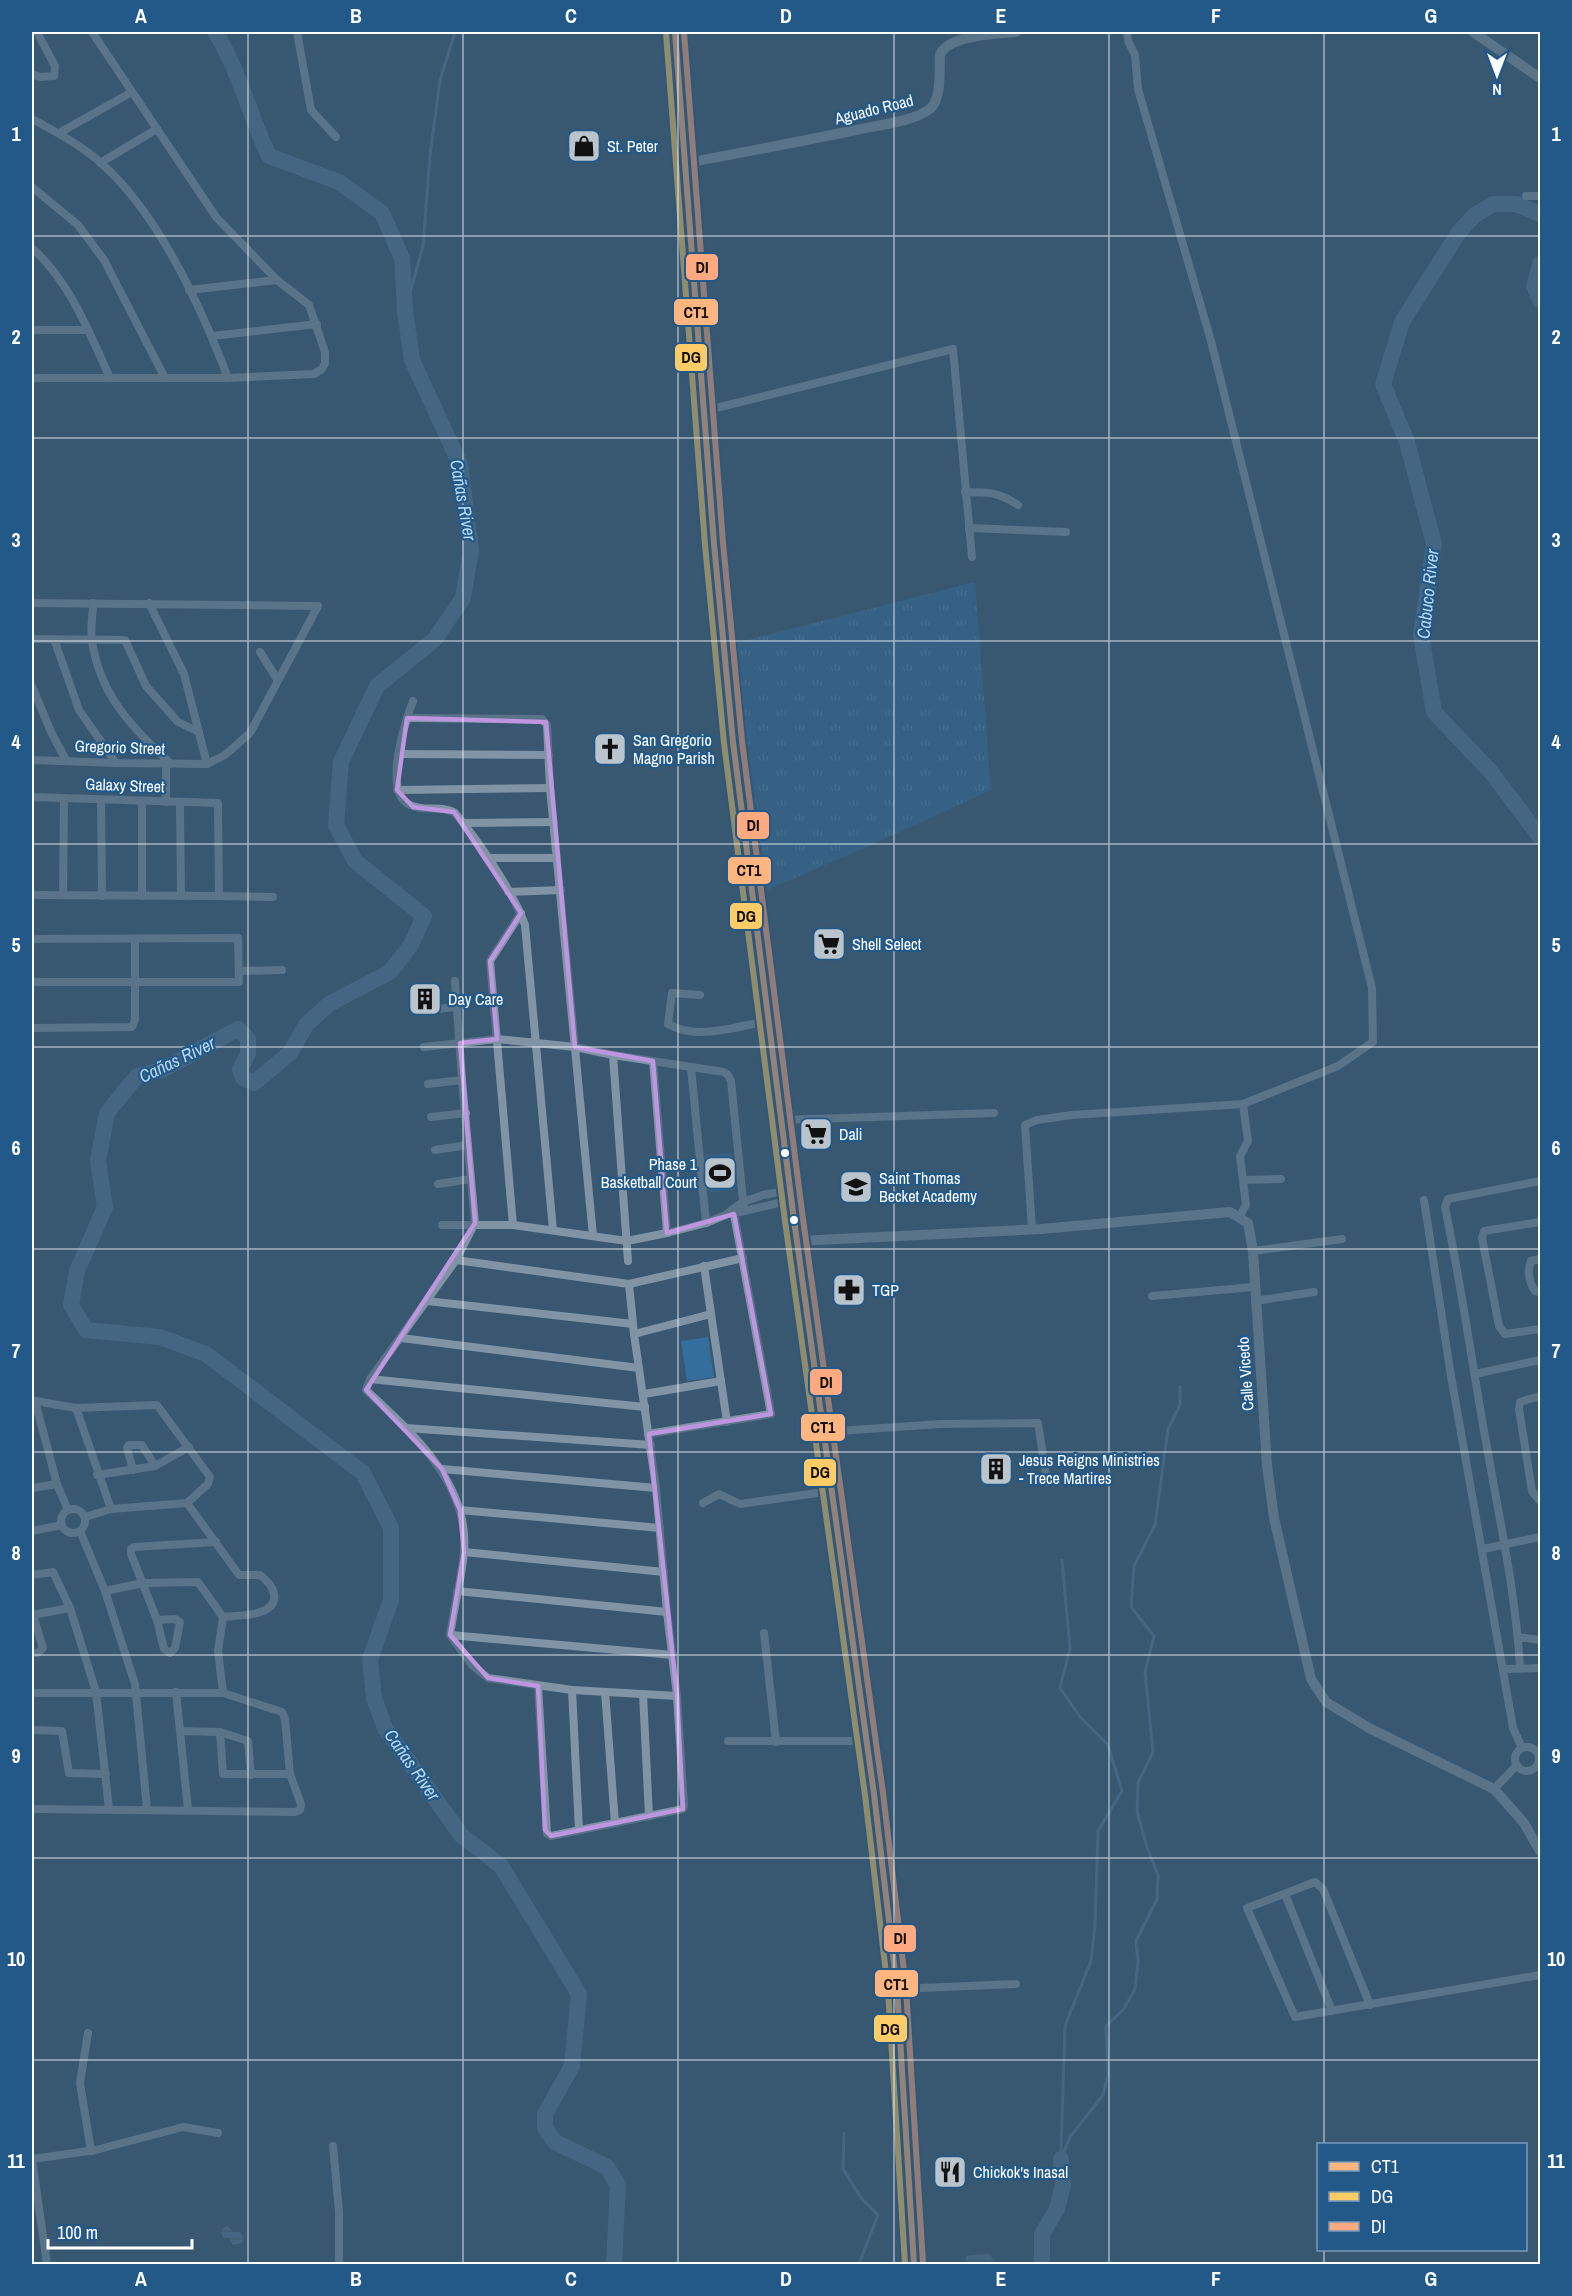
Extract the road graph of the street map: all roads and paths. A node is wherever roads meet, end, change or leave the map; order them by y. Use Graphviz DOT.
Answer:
graph roads {
  1 [pos="37,32"];
  2 [pos="92,32"];
  3 [pos="297,32"];
  4 [pos="675,32"];
  5 [pos="1016,32"];
  6 [pos="1127,32"];
  7 [pos="1473,32"];
  8 [pos="32,74"];
  9 [pos="1540,78"];
  10 [pos="132,92"];
  11 [pos="32,119"];
  12 [pos="157,129"];
  13 [pos="59,133"];
  14 [pos="336,137"];
  15 [pos="100,163"];
  16 [pos="686,163"];
  17 [pos="32,187"];
  18 [pos="1526,196"];
  19 [pos="1540,196"];
  20 [pos="32,248"];
  21 [pos="277,280"];
  22 [pos="189,290"];
  23 [pos="317,324"];
  24 [pos="32,329"];
  25 [pos="87,330"];
  26 [pos="212,336"];
  27 [pos="32,378"];
  28 [pos="110,378"];
  29 [pos="165,378"];
  30 [pos="228,378"];
  31 [pos="704,411"];
  32 [pos="965,492"];
  33 [pos="1018,505"];
  34 [pos="969,528"];
  35 [pos="1066,532"];
  36 [pos="972,557"];
  37 [pos="32,603"];
  38 [pos="93,603"];
  39 [pos="149,603"];
  40 [pos="32,639"];
  41 [pos="54,639"];
  42 [pos="92,640"];
  43 [pos="260,652"];
  44 [pos="277,679"];
  45 [pos="32,686"];
  46 [pos="413,701"];
  47 [pos="407,718"];
  48 [pos="199,732"];
  49 [pos="399,754"];
  50 [pos="549,755"];
  51 [pos="32,760"];
  52 [pos="66,760"];
  53 [pos="116,763"];
  54 [pos="168,764"];
  55 [pos="207,764"];
  56 [pos="550,788"];
  57 [pos="397,790"];
  58 [pos="32,796"];
  59 [pos="64,798"];
  60 [pos="101,800"];
  61 [pos="142,802"];
  62 [pos="166,802"];
  63 [pos="180,802"];
  64 [pos="554,822"];
  65 [pos="464,823"];
  66 [pos="487,858"];
  67 [pos="557,858"];
  68 [pos="561,890"];
  69 [pos="508,892"];
  70 [pos="32,894"];
  71 [pos="63,895"];
  72 [pos="102,896"];
  73 [pos="142,896"];
  74 [pos="181,896"];
  75 [pos="219,896"];
  76 [pos="273,897"];
  77 [pos="521,914"];
  78 [pos="32,939"];
  79 [pos="135,939"];
  80 [pos="282,970"];
  81 [pos="239,971"];
  82 [pos="455,981"];
  83 [pos="32,982"];
  84 [pos="136,982"];
  85 [pos="700,995"];
  86 [pos="457,1007"];
  87 [pos="436,1009"];
  88 [pos="769,1021"];
  89 [pos="32,1028"];
  90 [pos="497,1039"];
  91 [pos="460,1043"];
  92 [pos="536,1043"];
  93 [pos="424,1047"];
  94 [pos="575,1047"];
  95 [pos="613,1055"];
  96 [pos="652,1062"];
  97 [pos="691,1067"];
  98 [pos="462,1080"];
  99 [pos="428,1084"];
  100 [pos="1243,1104"];
  101 [pos="466,1113"];
  102 [pos="994,1113"];
  103 [pos="432,1117"];
  104 [pos="782,1120"];
  105 [pos="468,1145"];
  106 [pos="435,1150"];
  107 [pos="471,1179"];
  108 [pos="1281,1179"];
  109 [pos="1244,1180"];
  110 [pos="1540,1181"];
  111 [pos="438,1184"];
  112 [pos="791,1195"];
  113 [pos="1424,1200"];
  114 [pos="744,1207"];
  115 [pos="730,1213"];
  116 [pos="1239,1217"];
  117 [pos="1540,1222"];
  118 [pos="706,1223"];
  119 [pos="475,1224"];
  120 [pos="442,1225"];
  121 [pos="513,1225"];
  122 [pos="1032,1229"];
  123 [pos="553,1230"];
  124 [pos="667,1233"];
  125 [pos="593,1236"];
  126 [pos="1342,1239"];
  127 [pos="627,1241"];
  128 [pos="797,1241"];
  129 [pos="1253,1251"];
  130 [pos="743,1258"];
  131 [pos="1540,1259"];
  132 [pos="456,1260"];
  133 [pos="628,1261"];
  134 [pos="704,1266"];
  135 [pos="629,1284"];
  136 [pos="1254,1287"];
  137 [pos="1314,1292"];
  138 [pos="1540,1292"];
  139 [pos="1152,1296"];
  140 [pos="427,1300"];
  141 [pos="1255,1301"];
  142 [pos="711,1314"];
  143 [pos="633,1324"];
  144 [pos="1540,1329"];
  145 [pos="634,1334"];
  146 [pos="400,1338"];
  147 [pos="1540,1360"];
  148 [pos="639,1368"];
  149 [pos="1475,1374"];
  150 [pos="370,1379"];
  151 [pos="721,1381"];
  152 [pos="644,1394"];
  153 [pos="1540,1396"];
  154 [pos="33,1401"];
  155 [pos="645,1407"];
  156 [pos="76,1408"];
  157 [pos="727,1422"];
  158 [pos="406,1428"];
  159 [pos="823,1432"];
  160 [pos="648,1434"];
  161 [pos="651,1445"];
  162 [pos="189,1448"];
  163 [pos="155,1467"];
  164 [pos="442,1469"];
  165 [pos="133,1470"];
  166 [pos="97,1475"];
  167 [pos="1047,1482"];
  168 [pos="57,1484"];
  169 [pos="32,1488"];
  170 [pos="656,1488"];
  171 [pos="831,1491"];
  172 [pos="1540,1501"];
  173 [pos="187,1503"];
  174 [pos="703,1503"];
  175 [pos="111,1509"];
  176 [pos="68,1510"];
  177 [pos="460,1510"];
  178 [pos="85,1517"];
  179 [pos="62,1525"];
  180 [pos="660,1528"];
  181 [pos="32,1531"];
  182 [pos="80,1531"];
  183 [pos="1540,1537"];
  184 [pos="216,1542"];
  185 [pos="1506,1544"];
  186 [pos="1483,1549"];
  187 [pos="464,1552"];
  188 [pos="664,1572"];
  189 [pos="32,1575"];
  190 [pos="143,1583"];
  191 [pos="105,1591"];
  192 [pos="457,1591"];
  193 [pos="70,1608"];
  194 [pos="667,1612"];
  195 [pos="32,1615"];
  196 [pos="223,1617"];
  197 [pos="157,1620"];
  198 [pos="764,1633"];
  199 [pos="450,1635"];
  200 [pos="1518,1637"];
  201 [pos="1540,1640"];
  202 [pos="32,1653"];
  203 [pos="672,1655"];
  204 [pos="1520,1667"];
  205 [pos="1540,1668"];
  206 [pos="1504,1669"];
  207 [pos="538,1686"];
  208 [pos="572,1690"];
  209 [pos="96,1692"];
  210 [pos="135,1692"];
  211 [pos="176,1692"];
  212 [pos="605,1692"];
  213 [pos="32,1693"];
  214 [pos="223,1693"];
  215 [pos="643,1694"];
  216 [pos="677,1696"];
  217 [pos="32,1730"];
  218 [pos="181,1731"];
  219 [pos="220,1732"];
  220 [pos="728,1741"];
  221 [pos="866,1741"];
  222 [pos="776,1742"];
  223 [pos="1522,1748"];
  224 [pos="1517,1766"];
  225 [pos="106,1773"];
  226 [pos="290,1774"];
  227 [pos="251,1775"];
  228 [pos="1494,1789"];
  229 [pos="32,1802"];
  230 [pos="32,1809"];
  231 [pos="109,1809"];
  232 [pos="147,1809"];
  233 [pos="188,1810"];
  234 [pos="649,1816"];
  235 [pos="615,1823"];
  236 [pos="579,1830"];
  237 [pos="1540,1851"];
  238 [pos="1285,1893"];
  239 [pos="1540,1975"];
  240 [pos="1016,1984"];
  241 [pos="897,1989"];
  242 [pos="1370,2005"];
  243 [pos="1332,2011"];
  244 [pos="88,2032"];
  245 [pos="218,2133"];
  246 [pos="333,2146"];
  247 [pos="91,2151"];
  248 [pos="32,2159"];
  249 [pos="47,2265"];
  250 [pos="339,2265"];
  251 [pos="914,2265"];
  1 -- 8 [label="street"];
  2 -- 10 [label="street"];
  3 -- 14 [label="street"];
  4 -- 16 [label="main road"];
  5 -- 16 [label="street, Aguado Road"];
  6 -- 100 [label="street"];
  7 -- 9 [label="street"];
  10 -- 12 [label="street"];
  10 -- 13 [label="street"];
  11 -- 13 [label="street"];
  12 -- 15 [label="street"];
  12 -- 21 [label="street"];
  13 -- 15 [label="street"];
  15 -- 22 [label="street"];
  16 -- 31 [label="main road"];
  17 -- 29 [label="street"];
  18 -- 19 [label="street"];
  20 -- 25 [label="street"];
  21 -- 22 [label="street"];
  21 -- 23 [label="street"];
  22 -- 26 [label="street"];
  23 -- 26 [label="street"];
  23 -- 30 [label="street"];
  24 -- 25 [label="street"];
  25 -- 28 [label="street"];
  26 -- 30 [label="street"];
  27 -- 28 [label="street"];
  28 -- 29 [label="street"];
  29 -- 30 [label="street"];
  31 -- 32 [label="street"];
  31 -- 88 [label="main road"];
  32 -- 33 [label="street"];
  32 -- 34 [label="street"];
  34 -- 35 [label="street"];
  34 -- 36 [label="street"];
  37 -- 38 [label="street"];
  38 -- 39 [label="street"];
  38 -- 42 [label="street"];
  39 -- 44 [label="street"];
  39 -- 48 [label="street"];
  40 -- 41 [label="street"];
  41 -- 42 [label="street"];
  41 -- 53 [label="street"];
  42 -- 48 [label="street"];
  42 -- 54 [label="street"];
  43 -- 44 [label="street"];
  44 -- 55 [label="street"];
  45 -- 52 [label="street"];
  46 -- 47 [label="street"];
  47 -- 49 [label="street"];
  47 -- 50 [label="street"];
  48 -- 55 [label="street"];
  49 -- 50 [label="street"];
  49 -- 57 [label="street"];
  50 -- 56 [label="street"];
  51 -- 52 [label="street, Gregorio Street"];
  52 -- 53 [label="street, Gregorio Street"];
  53 -- 54 [label="street, Gregorio Street"];
  54 -- 55 [label="street, Gregorio Street"];
  54 -- 62 [label="street"];
  56 -- 57 [label="street"];
  56 -- 64 [label="street"];
  57 -- 65 [label="street"];
  58 -- 59 [label="street, Galaxy Street"];
  59 -- 60 [label="street, Galaxy Street"];
  59 -- 71 [label="street"];
  60 -- 61 [label="street, Galaxy Street"];
  60 -- 72 [label="street"];
  61 -- 62 [label="street, Galaxy Street"];
  61 -- 73 [label="street"];
  62 -- 63 [label="street, Galaxy Street"];
  63 -- 74 [label="street"];
  63 -- 75 [label="street, Galaxy Street"];
  64 -- 65 [label="street"];
  64 -- 67 [label="street"];
  65 -- 66 [label="street"];
  66 -- 67 [label="street"];
  66 -- 69 [label="street"];
  67 -- 68 [label="street"];
  68 -- 69 [label="street"];
  68 -- 94 [label="street"];
  69 -- 77 [label="street"];
  70 -- 71 [label="street"];
  71 -- 72 [label="street"];
  72 -- 73 [label="street"];
  73 -- 74 [label="street"];
  74 -- 75 [label="street"];
  75 -- 76 [label="street"];
  77 -- 90 [label="street"];
  77 -- 92 [label="street"];
  78 -- 79 [label="street"];
  79 -- 81 [label="street"];
  79 -- 84 [label="street"];
  80 -- 81 [label="street"];
  81 -- 84 [label="street"];
  82 -- 86 [label="street"];
  83 -- 84 [label="street"];
  84 -- 89 [label="street"];
  85 -- 88 [label="street"];
  86 -- 87 [label="street"];
  86 -- 91 [label="street"];
  88 -- 104 [label="main road"];
  90 -- 91 [label="street"];
  90 -- 92 [label="street"];
  90 -- 121 [label="street"];
  91 -- 93 [label="street"];
  91 -- 98 [label="street"];
  92 -- 94 [label="street"];
  92 -- 123 [label="street"];
  94 -- 95 [label="street"];
  94 -- 125 [label="street"];
  95 -- 96 [label="street"];
  95 -- 127 [label="street"];
  96 -- 97 [label="street"];
  96 -- 124 [label="street"];
  97 -- 114 [label="street"];
  97 -- 118 [label="street"];
  98 -- 99 [label="street"];
  98 -- 101 [label="street"];
  100 -- 109 [label="street"];
  100 -- 122 [label="street"];
  101 -- 103 [label="street"];
  101 -- 105 [label="street"];
  102 -- 104 [label="street"];
  104 -- 112 [label="main road"];
  105 -- 106 [label="street"];
  105 -- 107 [label="street"];
  107 -- 111 [label="street"];
  107 -- 119 [label="street"];
  108 -- 109 [label="street"];
  109 -- 116 [label="street"];
  110 -- 149 [label="street"];
  112 -- 114 [label="street"];
  112 -- 128 [label="main road"];
  113 -- 186 [label="street"];
  114 -- 115 [label="street"];
  115 -- 118 [label="street"];
  115 -- 130 [label="street"];
  116 -- 122 [label="street"];
  116 -- 129 [label="street, Calle Vicedo"];
  117 -- 144 [label="street"];
  118 -- 124 [label="street"];
  119 -- 120 [label="street"];
  119 -- 121 [label="street"];
  119 -- 132 [label="street"];
  121 -- 123 [label="street"];
  122 -- 128 [label="street"];
  123 -- 125 [label="street"];
  124 -- 127 [label="street"];
  125 -- 127 [label="street"];
  126 -- 129 [label="street"];
  127 -- 133 [label="street"];
  128 -- 159 [label="main road"];
  129 -- 136 [label="street, Calle Vicedo"];
  130 -- 134 [label="street"];
  130 -- 157 [label="street"];
  131 -- 138 [label="street"];
  132 -- 135 [label="street"];
  132 -- 140 [label="street"];
  134 -- 135 [label="street"];
  134 -- 142 [label="street"];
  135 -- 143 [label="street"];
  136 -- 139 [label="street"];
  136 -- 141 [label="street, Calle Vicedo"];
  137 -- 141 [label="street"];
  140 -- 143 [label="street"];
  140 -- 146 [label="street"];
  141 -- 228 [label="street, Calle Vicedo"];
  142 -- 145 [label="street"];
  142 -- 151 [label="street"];
  143 -- 145 [label="street"];
  145 -- 148 [label="street"];
  146 -- 148 [label="street"];
  146 -- 150 [label="street"];
  147 -- 149 [label="street"];
  148 -- 152 [label="street"];
  149 -- 185 [label="street"];
  150 -- 155 [label="street"];
  150 -- 158 [label="street"];
  151 -- 152 [label="street"];
  151 -- 157 [label="street"];
  152 -- 155 [label="street"];
  153 -- 172 [label="street"];
  154 -- 156 [label="street"];
  154 -- 168 [label="street"];
  155 -- 160 [label="street"];
  156 -- 162 [label="street"];
  156 -- 166 [label="street"];
  157 -- 160 [label="street"];
  158 -- 161 [label="street"];
  158 -- 164 [label="street"];
  159 -- 167 [label="street"];
  159 -- 171 [label="main road"];
  160 -- 161 [label="street"];
  161 -- 170 [label="street"];
  162 -- 163 [label="street"];
  162 -- 173 [label="street"];
  163 -- 165 [label="street"];
  163 -- 165 [label="street"];
  164 -- 170 [label="street"];
  164 -- 177 [label="street"];
  165 -- 166 [label="street"];
  166 -- 175 [label="street"];
  168 -- 169 [label="street"];
  168 -- 176 [label="street"];
  170 -- 180 [label="street"];
  171 -- 174 [label="street"];
  171 -- 221 [label="main road"];
  173 -- 175 [label="street"];
  173 -- 184 [label="street"];
  175 -- 178 [label="street"];
  176 -- 178 [label="street"];
  176 -- 179 [label="street"];
  177 -- 180 [label="street"];
  177 -- 187 [label="street"];
  178 -- 182 [label="street"];
  179 -- 181 [label="street"];
  179 -- 182 [label="street"];
  180 -- 188 [label="street"];
  182 -- 191 [label="street"];
  183 -- 185 [label="street"];
  184 -- 190 [label="street"];
  184 -- 196 [label="street"];
  185 -- 186 [label="street"];
  185 -- 200 [label="street"];
  186 -- 206 [label="street"];
  187 -- 188 [label="street"];
  187 -- 192 [label="street"];
  188 -- 194 [label="street"];
  189 -- 193 [label="street"];
  190 -- 191 [label="street"];
  190 -- 196 [label="street"];
  190 -- 197 [label="street"];
  191 -- 210 [label="street"];
  192 -- 194 [label="street"];
  192 -- 199 [label="street"];
  193 -- 195 [label="street"];
  193 -- 209 [label="street"];
  194 -- 203 [label="street"];
  195 -- 202 [label="street"];
  196 -- 214 [label="street"];
  198 -- 222 [label="street"];
  199 -- 203 [label="street"];
  199 -- 207 [label="street"];
  200 -- 201 [label="street"];
  200 -- 204 [label="street"];
  203 -- 216 [label="street"];
  204 -- 205 [label="street"];
  204 -- 206 [label="street"];
  206 -- 223 [label="street"];
  207 -- 208 [label="street"];
  207 -- 236 [label="street"];
  208 -- 212 [label="street"];
  208 -- 236 [label="street"];
  209 -- 210 [label="street"];
  209 -- 213 [label="street"];
  209 -- 225 [label="street"];
  210 -- 211 [label="street"];
  210 -- 232 [label="street"];
  211 -- 214 [label="street"];
  211 -- 218 [label="street"];
  212 -- 215 [label="street"];
  212 -- 235 [label="street"];
  214 -- 226 [label="street"];
  215 -- 216 [label="street"];
  215 -- 234 [label="street"];
  216 -- 234 [label="street"];
  217 -- 225 [label="street"];
  218 -- 219 [label="street"];
  218 -- 233 [label="street"];
  219 -- 227 [label="street"];
  219 -- 227 [label="street"];
  220 -- 222 [label="street"];
  221 -- 222 [label="street"];
  221 -- 241 [label="main road"];
  223 -- 224 [label="street"];
  223 -- 224 [label="street"];
  224 -- 228 [label="street"];
  225 -- 231 [label="street"];
  226 -- 227 [label="street"];
  226 -- 233 [label="street"];
  228 -- 237 [label="street, Calle Vicedo"];
  229 -- 230 [label="street"];
  230 -- 231 [label="street"];
  231 -- 232 [label="street"];
  232 -- 233 [label="street"];
  234 -- 235 [label="street"];
  235 -- 236 [label="street"];
  238 -- 242 [label="street"];
  238 -- 243 [label="street"];
  238 -- 243 [label="street"];
  239 -- 242 [label="street"];
  240 -- 241 [label="street"];
  241 -- 251 [label="main road"];
  242 -- 243 [label="street"];
  244 -- 247 [label="street"];
  245 -- 247 [label="street"];
  246 -- 250 [label="street"];
  247 -- 248 [label="street"];
  248 -- 249 [label="street"];
}
